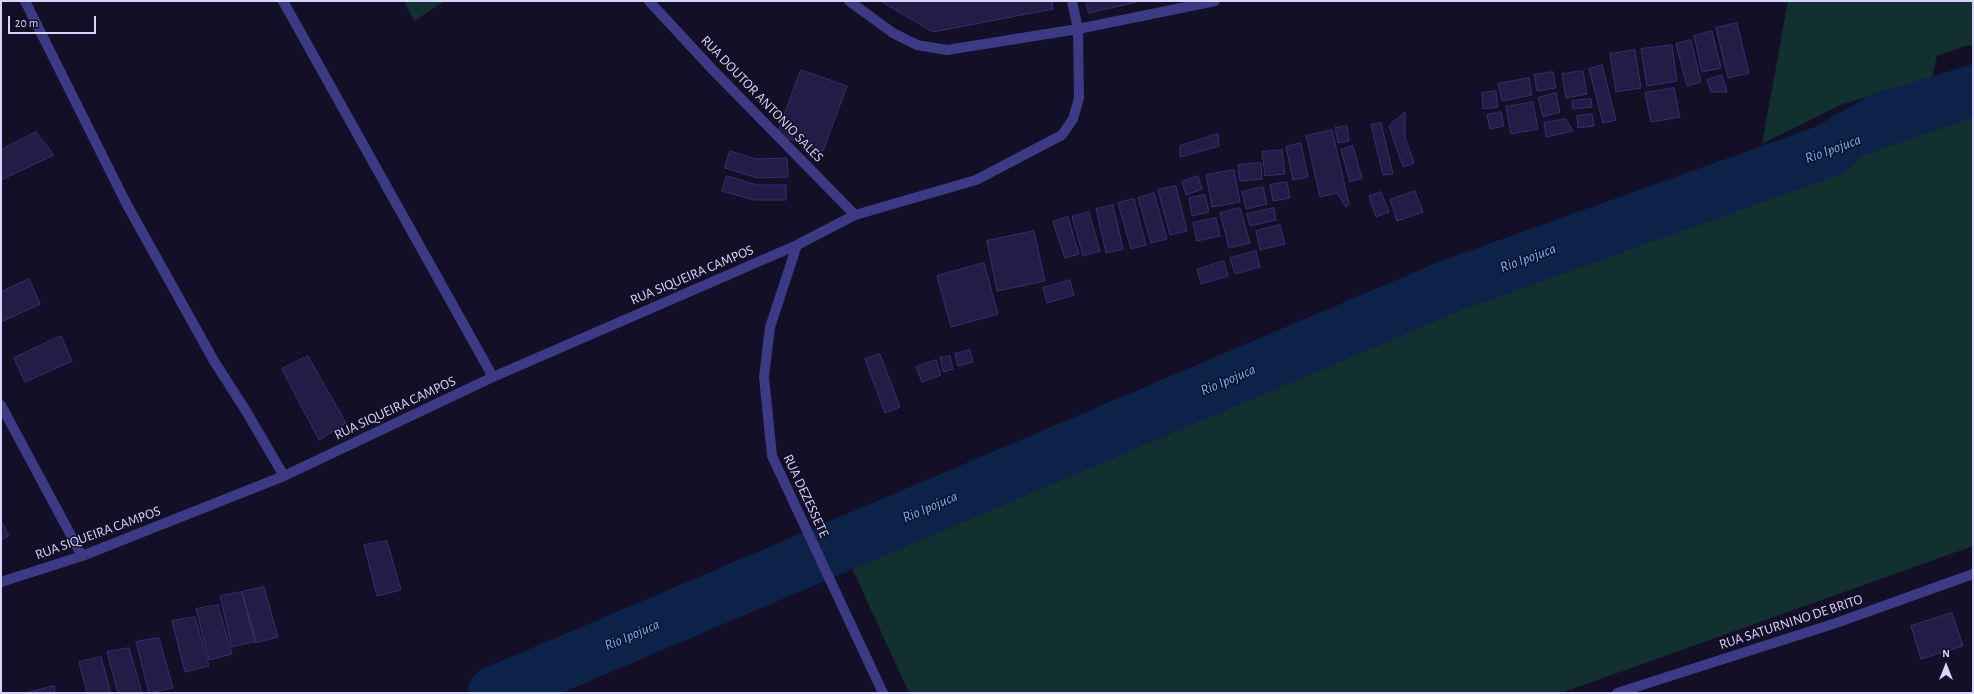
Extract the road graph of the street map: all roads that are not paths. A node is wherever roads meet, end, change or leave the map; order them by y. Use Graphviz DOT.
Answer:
graph roads {
  1 [pos="25,1"];
  2 [pos="283,1"];
  3 [pos="649,1"];
  4 [pos="849,1"];
  5 [pos="1072,1"];
  6 [pos="1215,1"];
  7 [pos="1078,29"];
  8 [pos="855,215"];
  9 [pos="797,245"];
  10 [pos="493,377"];
  11 [pos="1,405"];
  12 [pos="284,476"];
  13 [pos="82,556"];
  14 [pos="1973,574"];
  15 [pos="1,582"];
  16 [pos="883,693"];
  17 [pos="1617,693"];
  1 -- 12 [label="street"];
  2 -- 10 [label="street"];
  3 -- 8 [label="street, RUA DOUTOR ANTONIO SALES"];
  4 -- 7 [label="street"];
  5 -- 7 [label="street"];
  6 -- 7 [label="street"];
  7 -- 8 [label="street"];
  8 -- 9 [label="street"];
  9 -- 10 [label="street, RUA SIQUEIRA CAMPOS"];
  9 -- 16 [label="street, RUA DEZESSETE"];
  10 -- 12 [label="street, RUA SIQUEIRA CAMPOS"];
  11 -- 13 [label="street"];
  12 -- 13 [label="street, RUA SIQUEIRA CAMPOS"];
  13 -- 15 [label="street, RUA SIQUEIRA CAMPOS"];
  14 -- 17 [label="street, RUA SATURNINO DE BRITO"];
}
